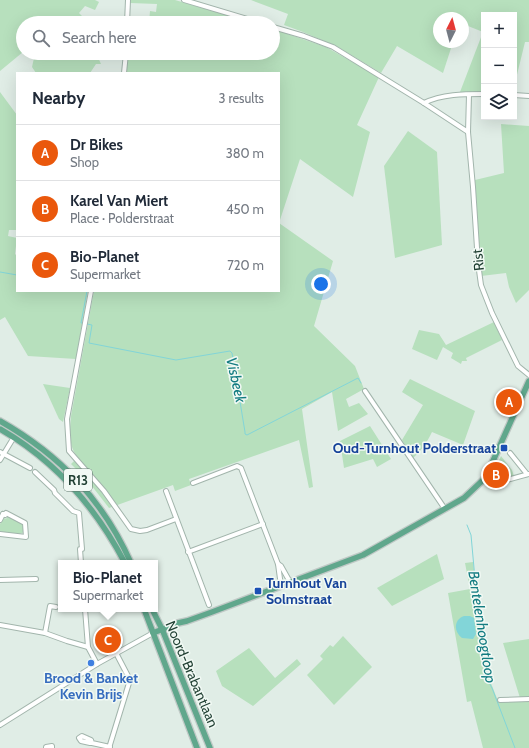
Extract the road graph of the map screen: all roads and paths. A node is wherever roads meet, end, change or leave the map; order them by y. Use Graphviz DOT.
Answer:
graph roads {
  1 [pos="128,0"];
  2 [pos="184,0"];
  3 [pos="127,16"];
  4 [pos="238,16"];
  5 [pos="280,29"];
  6 [pos="125,60"];
  7 [pos="124,72"];
  8 [pos="470,94"];
  9 [pos="481,94"];
  10 [pos="517,95"];
  11 [pos="529,96"];
  12 [pos="424,103"];
  13 [pos="468,132"];
  14 [pos="91,292"];
  15 [pos="529,375"];
  16 [pos="529,381"];
  17 [pos="365,391"];
  18 [pos="0,421"];
  19 [pos="0,429"];
  20 [pos="14,437"];
  21 [pos="2,453"];
  22 [pos="510,453"];
  23 [pos="0,460"];
  24 [pos="30,468"];
  25 [pos="35,472"];
  26 [pos="528,474"];
  27 [pos="483,480"];
  28 [pos="193,483"];
  29 [pos="166,492"];
  30 [pos="445,509"];
  31 [pos="2,513"];
  32 [pos="176,519"];
  33 [pos="0,520"];
  34 [pos="262,524"];
  35 [pos="0,534"];
  36 [pos="188,552"];
  37 [pos="81,560"];
  38 [pos="122,560"];
  39 [pos="130,560"];
  40 [pos="278,564"];
  41 [pos="36,579"];
  42 [pos="0,580"];
  43 [pos="290,582"];
  44 [pos="281,586"];
  45 [pos="209,605"];
  46 [pos="56,607"];
  47 [pos="86,612"];
  48 [pos="145,612"];
  49 [pos="153,612"];
  50 [pos="0,625"];
  51 [pos="162,630"];
  52 [pos="45,633"];
  53 [pos="153,633"];
  54 [pos="88,647"];
  55 [pos="116,653"];
  56 [pos="97,664"];
  57 [pos="529,699"];
  58 [pos="500,700"];
  59 [pos="0,725"];
  60 [pos="92,743"];
  61 [pos="46,748"];
  62 [pos="52,748"];
  63 [pos="110,748"];
  64 [pos="197,748"];
  65 [pos="210,748"];
  1 -- 3 [label="street"];
  2 -- 4 [label="street"];
  5 -- 12 [label="street"];
  6 -- 7 [label="street"];
  8 -- 9 [label="street"];
  8 -- 12 [label="street"];
  8 -- 13 [label="street, Rist"];
  10 -- 11 [label="street"];
  12 -- 13 [label="street"];
  13 -- 15 [label="street, Rist"];
  14 -- 32 [label="street"];
  16 -- 27 [label="main road"];
  17 -- 30 [label="street"];
  18 -- 39 [label="main road, R13"];
  19 -- 20 [label="main road, R13"];
  20 -- 21 [label="street"];
  20 -- 38 [label="main road, R13"];
  21 -- 23 [label="street"];
  21 -- 24 [label="street"];
  22 -- 26 [label="street"];
  25 -- 37 [label="street"];
  26 -- 27 [label="street"];
  27 -- 30 [label="main road"];
  28 -- 34 [label="street"];
  29 -- 32 [label="street"];
  30 -- 43 [label="main road"];
  31 -- 33 [label="street"];
  31 -- 35 [label="street"];
  32 -- 36 [label="street"];
  34 -- 36 [label="street"];
  34 -- 40 [label="street"];
  36 -- 45 [label="street"];
  40 -- 43 [label="street"];
  40 -- 44 [label="street"];
  41 -- 42 [label="street"];
  43 -- 44 [label="main road"];
  44 -- 51 [label="main road"];
  46 -- 52 [label="street"];
  47 -- 54 [label="street"];
  48 -- 53 [label="main road, Noord-Brabantlaan"];
  49 -- 51 [label="main road, Noord-Brabantlaan"];
  50 -- 52 [label="street"];
  51 -- 53 [label="main road"];
  51 -- 65 [label="main road, Noord-Brabantlaan"];
  52 -- 54 [label="street"];
  53 -- 55 [label="street"];
  53 -- 64 [label="main road, Noord-Brabantlaan"];
  54 -- 56 [label="street"];
  55 -- 56 [label="street"];
  55 -- 63 [label="street"];
  56 -- 59 [label="street"];
  57 -- 58 [label="street"];
  60 -- 63 [label="street"];
  61 -- 62 [label="street"];
}
